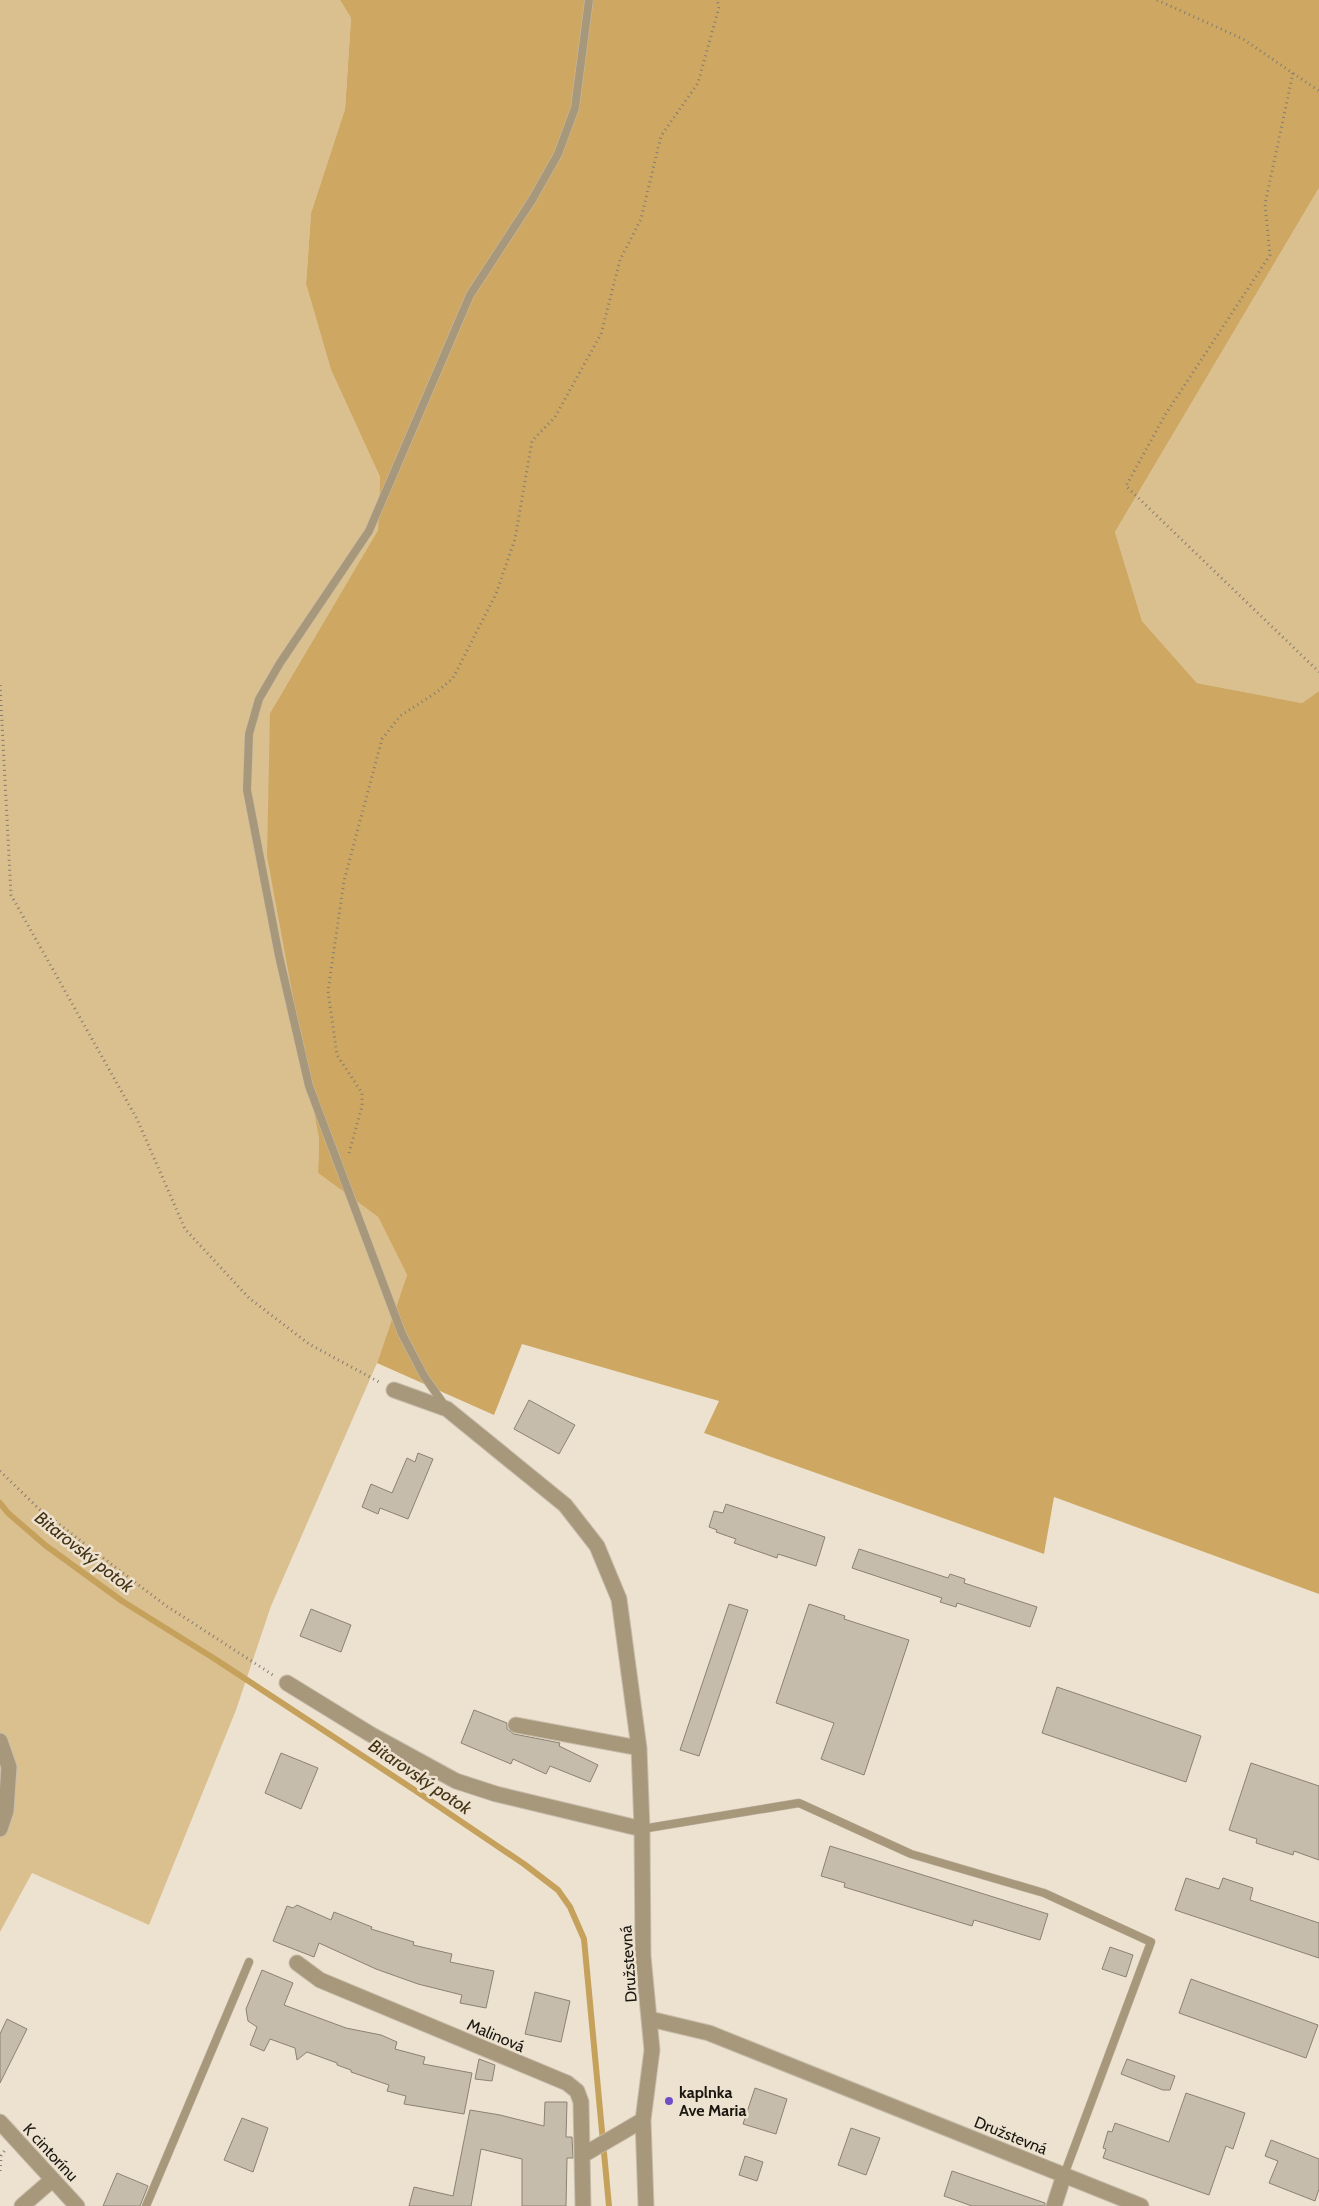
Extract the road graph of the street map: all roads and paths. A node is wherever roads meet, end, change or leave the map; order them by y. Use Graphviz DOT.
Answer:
graph roads {
  1 [pos="589,0"];
  2 [pos="718,0"];
  3 [pos="1157,0"];
  4 [pos="1293,73"];
  5 [pos="1319,91"];
  6 [pos="1319,672"];
  7 [pos="0,685"];
  8 [pos="343,1175"];
  9 [pos="394,1390"];
  10 [pos="447,1409"];
  11 [pos="0,1471"];
  12 [pos="287,1683"];
  13 [pos="516,1725"];
  14 [pos="0,1741"];
  15 [pos="639,1748"];
  16 [pos="0,1829"];
  17 [pos="642,1829"];
  18 [pos="249,1962"];
  19 [pos="297,1962"];
  20 [pos="650,2019"];
  21 [pos="0,2122"];
  22 [pos="637,2124"];
  23 [pos="583,2155"];
  24 [pos="1064,2175"];
  25 [pos="52,2180"];
  26 [pos="22,2206"];
  27 [pos="77,2206"];
  28 [pos="146,2206"];
  29 [pos="583,2206"];
  30 [pos="646,2206"];
  31 [pos="1054,2206"];
  32 [pos="1141,2206"];
  1 -- 8 [label="lane"];
  2 -- 8 [label="path"];
  3 -- 4 [label="path"];
  4 -- 5 [label="path"];
  4 -- 6 [label="path"];
  7 -- 9 [label="path"];
  8 -- 10 [label="lane"];
  9 -- 10 [label="street, Družstevná"];
  10 -- 15 [label="street, Družstevná"];
  11 -- 12 [label="path"];
  12 -- 17 [label="street"];
  13 -- 15 [label="street"];
  14 -- 16 [label="street"];
  15 -- 17 [label="street, Družstevná"];
  17 -- 20 [label="street, Družstevná"];
  17 -- 24 [label="lane"];
  18 -- 28 [label="lane"];
  19 -- 23 [label="street, Malinová"];
  20 -- 22 [label="street"];
  20 -- 24 [label="street, Družstevná"];
  21 -- 25 [label="street, K cintorínu"];
  22 -- 23 [label="street"];
  22 -- 30 [label="street"];
  23 -- 29 [label="street, Malinová"];
  24 -- 31 [label="street"];
  24 -- 32 [label="street, Družstevná"];
  25 -- 26 [label="street"];
  25 -- 27 [label="street, K cintorínu"];
}
